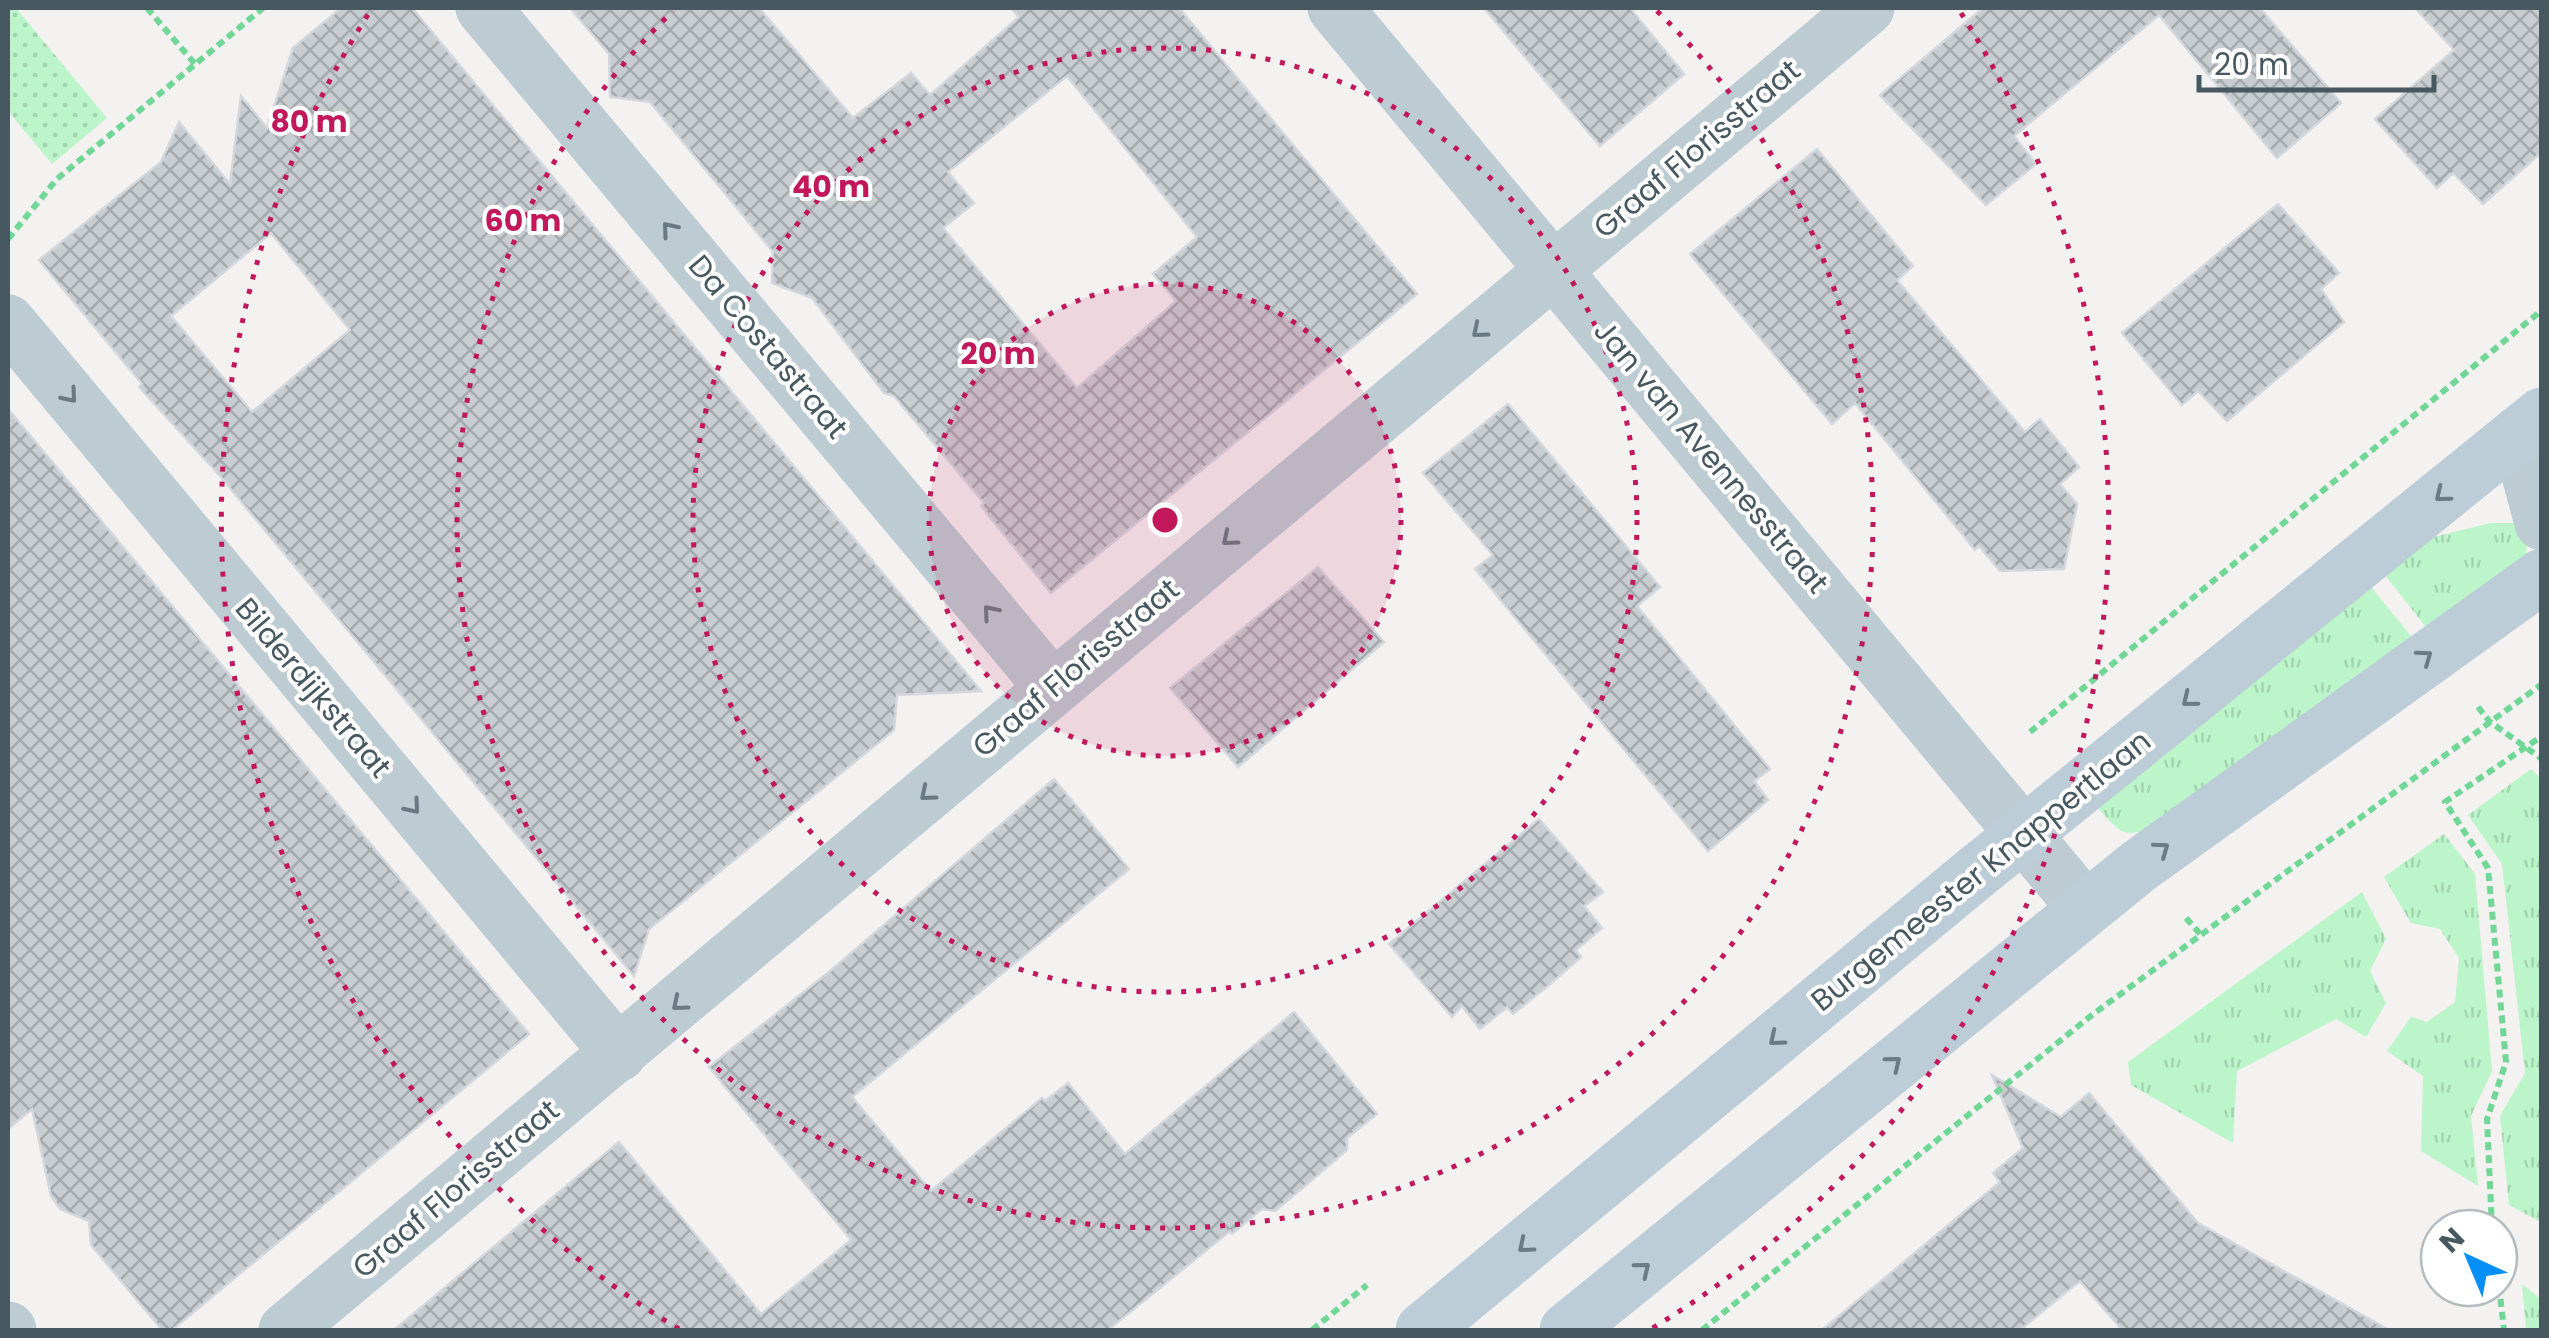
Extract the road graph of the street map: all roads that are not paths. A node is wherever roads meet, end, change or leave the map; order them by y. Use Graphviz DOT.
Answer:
graph roads {
  1 [pos="484,8"];
  2 [pos="1335,8"];
  3 [pos="1867,8"];
  4 [pos="1553,269"];
  5 [pos="8,322"];
  6 [pos="2534,433"];
  7 [pos="2542,524"];
  8 [pos="2542,576"];
  9 [pos="1052,687"];
  10 [pos="2026,832"];
  11 [pos="2085,908"];
  12 [pos="619,1054"];
  13 [pos="286,1330"];
  14 [pos="1423,1330"];
  15 [pos="1568,1330"];
  9 -- 1 [label="street, Da Costastraat, one-way"];
  2 -- 4 [label="street, Jan van Avennesstraat"];
  3 -- 4 [label="street, Graaf Florisstraat"];
  4 -- 9 [label="street, Graaf Florisstraat, one-way"];
  4 -- 10 [label="street, Jan van Avennesstraat"];
  5 -- 12 [label="street, Bilderdijkstraat, one-way"];
  6 -- 7 [label="street"];
  6 -- 10 [label="main road, Burgemeester Knappertlaan, one-way"];
  11 -- 8 [label="main road, one-way"];
  9 -- 12 [label="street, Graaf Florisstraat, one-way"];
  10 -- 11 [label="street, Jan van Avennesstraat"];
  10 -- 14 [label="main road, Burgemeester Knappertlaan, one-way"];
  15 -- 11 [label="main road, one-way"];
  12 -- 13 [label="street, Graaf Florisstraat"];
}
